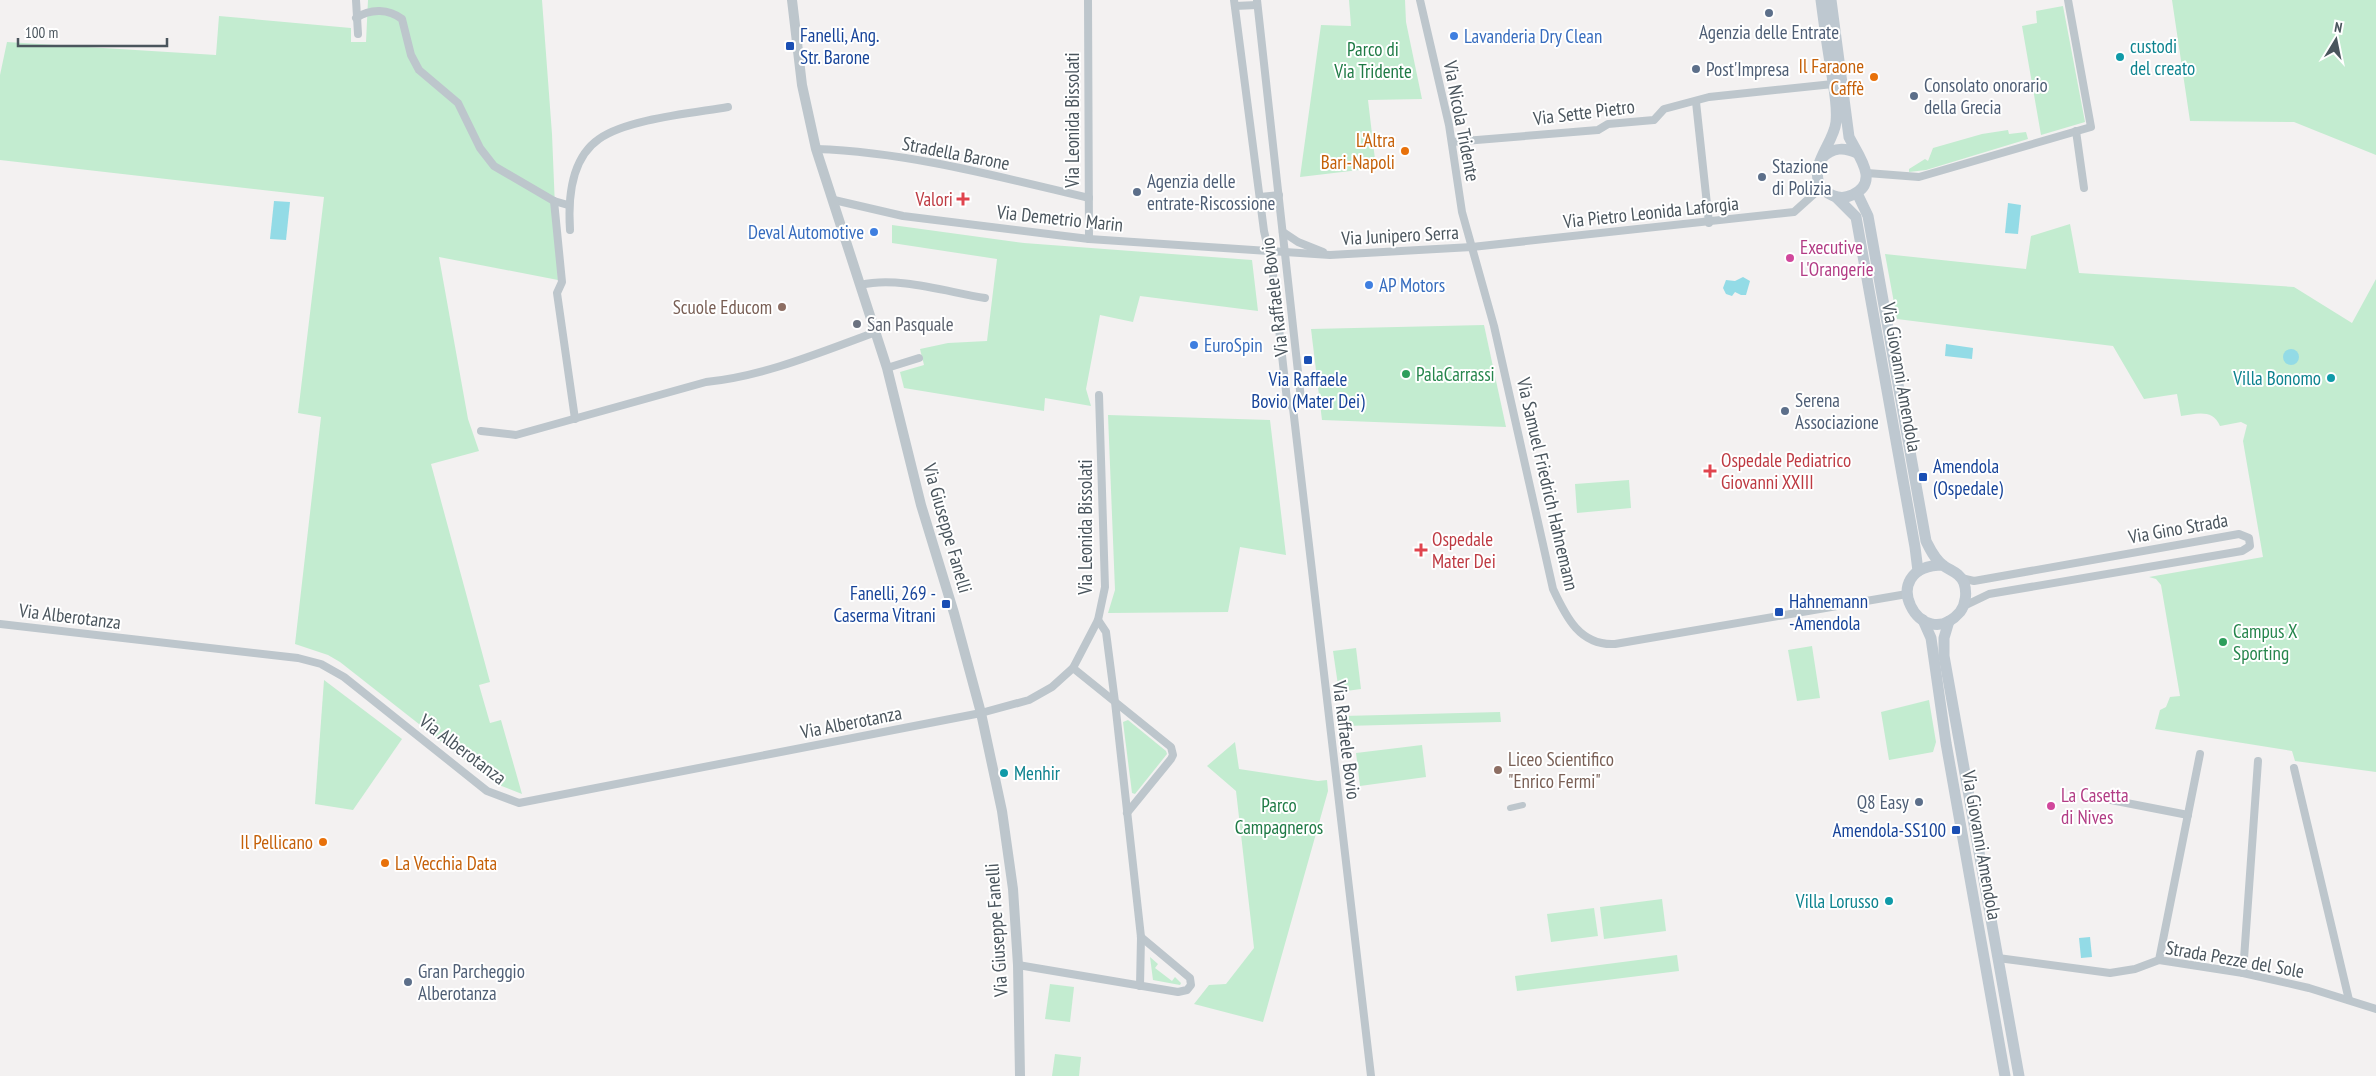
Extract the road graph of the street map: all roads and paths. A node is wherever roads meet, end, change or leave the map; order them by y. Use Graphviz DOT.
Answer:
graph roads {
  1 [pos="356,0"];
  2 [pos="792,0"];
  3 [pos="1088,0"];
  4 [pos="1420,0"];
  5 [pos="1820,0"];
  6 [pos="1831,0"];
  7 [pos="2068,0"];
  8 [pos="1257,2"];
  9 [pos="1235,3"];
  10 [pos="356,18"];
  11 [pos="358,34"];
  12 [pos="1833,84"];
  13 [pos="1696,102"];
  14 [pos="728,107"];
  15 [pos="2076,131"];
  16 [pos="1452,142"];
  17 [pos="816,149"];
  18 [pos="1857,153"];
  19 [pos="1822,159"];
  20 [pos="1867,173"];
  21 [pos="1819,183"];
  22 [pos="2084,188"];
  23 [pos="1857,193"];
  24 [pos="1279,195"];
  25 [pos="1260,197"];
  26 [pos="1836,197"];
  27 [pos="1089,198"];
  28 [pos="834,200"];
  29 [pos="554,201"];
  30 [pos="568,205"];
  31 [pos="1709,223"];
  32 [pos="570,230"];
  33 [pos="1283,232"];
  34 [pos="1089,239"];
  35 [pos="1472,247"];
  36 [pos="1269,252"];
  37 [pos="1285,253"];
  38 [pos="1330,254"];
  39 [pos="861,285"];
  40 [pos="985,298"];
  41 [pos="876,332"];
  42 [pos="919,358"];
  43 [pos="887,368"];
  44 [pos="1099,395"];
  45 [pos="1293,408"];
  46 [pos="575,419"];
  47 [pos="481,431"];
  48 [pos="1943,565"];
  49 [pos="1918,571"];
  50 [pos="1961,578"];
  51 [pos="1906,594"];
  52 [pos="1964,606"];
  53 [pos="1098,620"];
  54 [pos="1923,620"];
  55 [pos="1949,621"];
  56 [pos="0,624"];
  57 [pos="1073,668"];
  58 [pos="1115,702"];
  59 [pos="981,713"];
  60 [pos="2200,754"];
  61 [pos="2258,761"];
  62 [pos="2294,768"];
  63 [pos="2111,800"];
  64 [pos="1523,805"];
  65 [pos="1510,808"];
  66 [pos="1127,813"];
  67 [pos="2188,815"];
  68 [pos="1141,937"];
  69 [pos="1160,954"];
  70 [pos="1140,956"];
  71 [pos="1998,958"];
  72 [pos="2159,960"];
  73 [pos="1018,965"];
  74 [pos="2243,973"];
  75 [pos="1140,986"];
  76 [pos="2349,1000"];
  77 [pos="2376,1009"];
  78 [pos="1020,1076"];
  79 [pos="1371,1076"];
  80 [pos="2004,1076"];
  81 [pos="2019,1076"];
  1 -- 10 [label="street"];
  2 -- 17 [label="street, Via Giuseppe Fanelli"];
  3 -- 27 [label="street, Via Leonida Bissolati"];
  4 -- 16 [label="street, Via Nicola Tridente"];
  5 -- 12 [label="main road"];
  6 -- 18 [label="main road"];
  7 -- 15 [label="street"];
  8 -- 9 [label="street"];
  8 -- 24 [label="street, Via Raffaele Bovio"];
  9 -- 25 [label="street, Via Raffaele Bovio"];
  10 -- 11 [label="street"];
  10 -- 29 [label="street"];
  12 -- 13 [label="street, Via Sette Pietro"];
  12 -- 19 [label="main road"];
  13 -- 16 [label="street, Via Sette Pietro"];
  13 -- 31 [label="street"];
  14 -- 30 [label="street"];
  15 -- 20 [label="street"];
  15 -- 22 [label="street"];
  16 -- 35 [label="street, Via Nicola Tridente"];
  17 -- 27 [label="street, Stradella Barone"];
  17 -- 28 [label="street, Via Giuseppe Fanelli"];
  18 -- 19 [label="main road"];
  18 -- 20 [label="main road"];
  19 -- 21 [label="main road"];
  20 -- 23 [label="main road"];
  21 -- 26 [label="main road, Via Giovanni Amendola"];
  21 -- 31 [label="street, Via Pietro Leonida Laforgia"];
  23 -- 26 [label="main road"];
  23 -- 48 [label="main road, Via Giovanni Amendola"];
  24 -- 25 [label="street"];
  24 -- 33 [label="street, Via Raffaele Bovio"];
  25 -- 36 [label="street, Via Raffaele Bovio"];
  26 -- 49 [label="main road, Via Giovanni Amendola"];
  27 -- 34 [label="street, Via Leonida Bissolati"];
  28 -- 34 [label="street, Via Demetrio Marin"];
  28 -- 39 [label="street, Via Giuseppe Fanelli"];
  29 -- 30 [label="street"];
  29 -- 46 [label="street"];
  30 -- 32 [label="street"];
  31 -- 35 [label="street, Via Pietro Leonida Laforgia"];
  33 -- 37 [label="street, Via Raffaele Bovio"];
  33 -- 38 [label="street, Via Junipero Serra"];
  34 -- 36 [label="street, Via Demetrio Marin"];
  35 -- 38 [label="street, Via Junipero Serra"];
  35 -- 51 [label="street, Via Samuel Friedrich Hahnemann"];
  36 -- 37 [label="street, Via Demetrio Marin"];
  36 -- 45 [label="street, Via Raffaele Bovio"];
  37 -- 38 [label="street, Via Junipero Serra"];
  37 -- 45 [label="street, Via Raffaele Bovio"];
  39 -- 40 [label="street"];
  39 -- 41 [label="street, Via Giuseppe Fanelli"];
  41 -- 43 [label="street, Via Giuseppe Fanelli"];
  41 -- 46 [label="street"];
  42 -- 43 [label="street"];
  43 -- 59 [label="street, Via Giuseppe Fanelli"];
  44 -- 53 [label="street, Via Leonida Bissolati"];
  45 -- 79 [label="street, Via Raffaele Bovio"];
  46 -- 47 [label="street"];
  48 -- 49 [label="main road"];
  48 -- 50 [label="main road, Via Giovanni Amendola"];
  49 -- 51 [label="main road"];
  50 -- 52 [label="main road"];
  50 -- 52 [label="street, Via Gino Strada"];
  51 -- 54 [label="main road, Via Giovanni Amendola"];
  52 -- 55 [label="main road"];
  53 -- 57 [label="street, Via Leonida Bissolati"];
  53 -- 58 [label="street"];
  54 -- 55 [label="main road"];
  54 -- 80 [label="main road, Via Giovanni Amendola"];
  55 -- 71 [label="main road, Via Giovanni Amendola"];
  56 -- 59 [label="street, Via Alberotanza"];
  57 -- 58 [label="street"];
  57 -- 59 [label="street, Via Leonida Bissolati"];
  58 -- 66 [label="street"];
  58 -- 66 [label="street"];
  59 -- 73 [label="street, Via Giuseppe Fanelli"];
  60 -- 67 [label="street"];
  61 -- 74 [label="street"];
  62 -- 76 [label="street"];
  63 -- 67 [label="street"];
  64 -- 65 [label="street"];
  66 -- 68 [label="street"];
  67 -- 72 [label="street"];
  68 -- 69 [label="street"];
  68 -- 70 [label="street"];
  69 -- 70 [label="street"];
  69 -- 75 [label="street"];
  70 -- 75 [label="street"];
  71 -- 72 [label="street, Strada Pezze del Sole"];
  71 -- 81 [label="main road, Via Giovanni Amendola"];
  72 -- 74 [label="street, Strada Pezze del Sole"];
  73 -- 75 [label="street"];
  73 -- 78 [label="street, Via Giuseppe Fanelli"];
  74 -- 76 [label="street, Strada Pezze del Sole"];
  76 -- 77 [label="street, Strada Pezze del Sole"];
}
